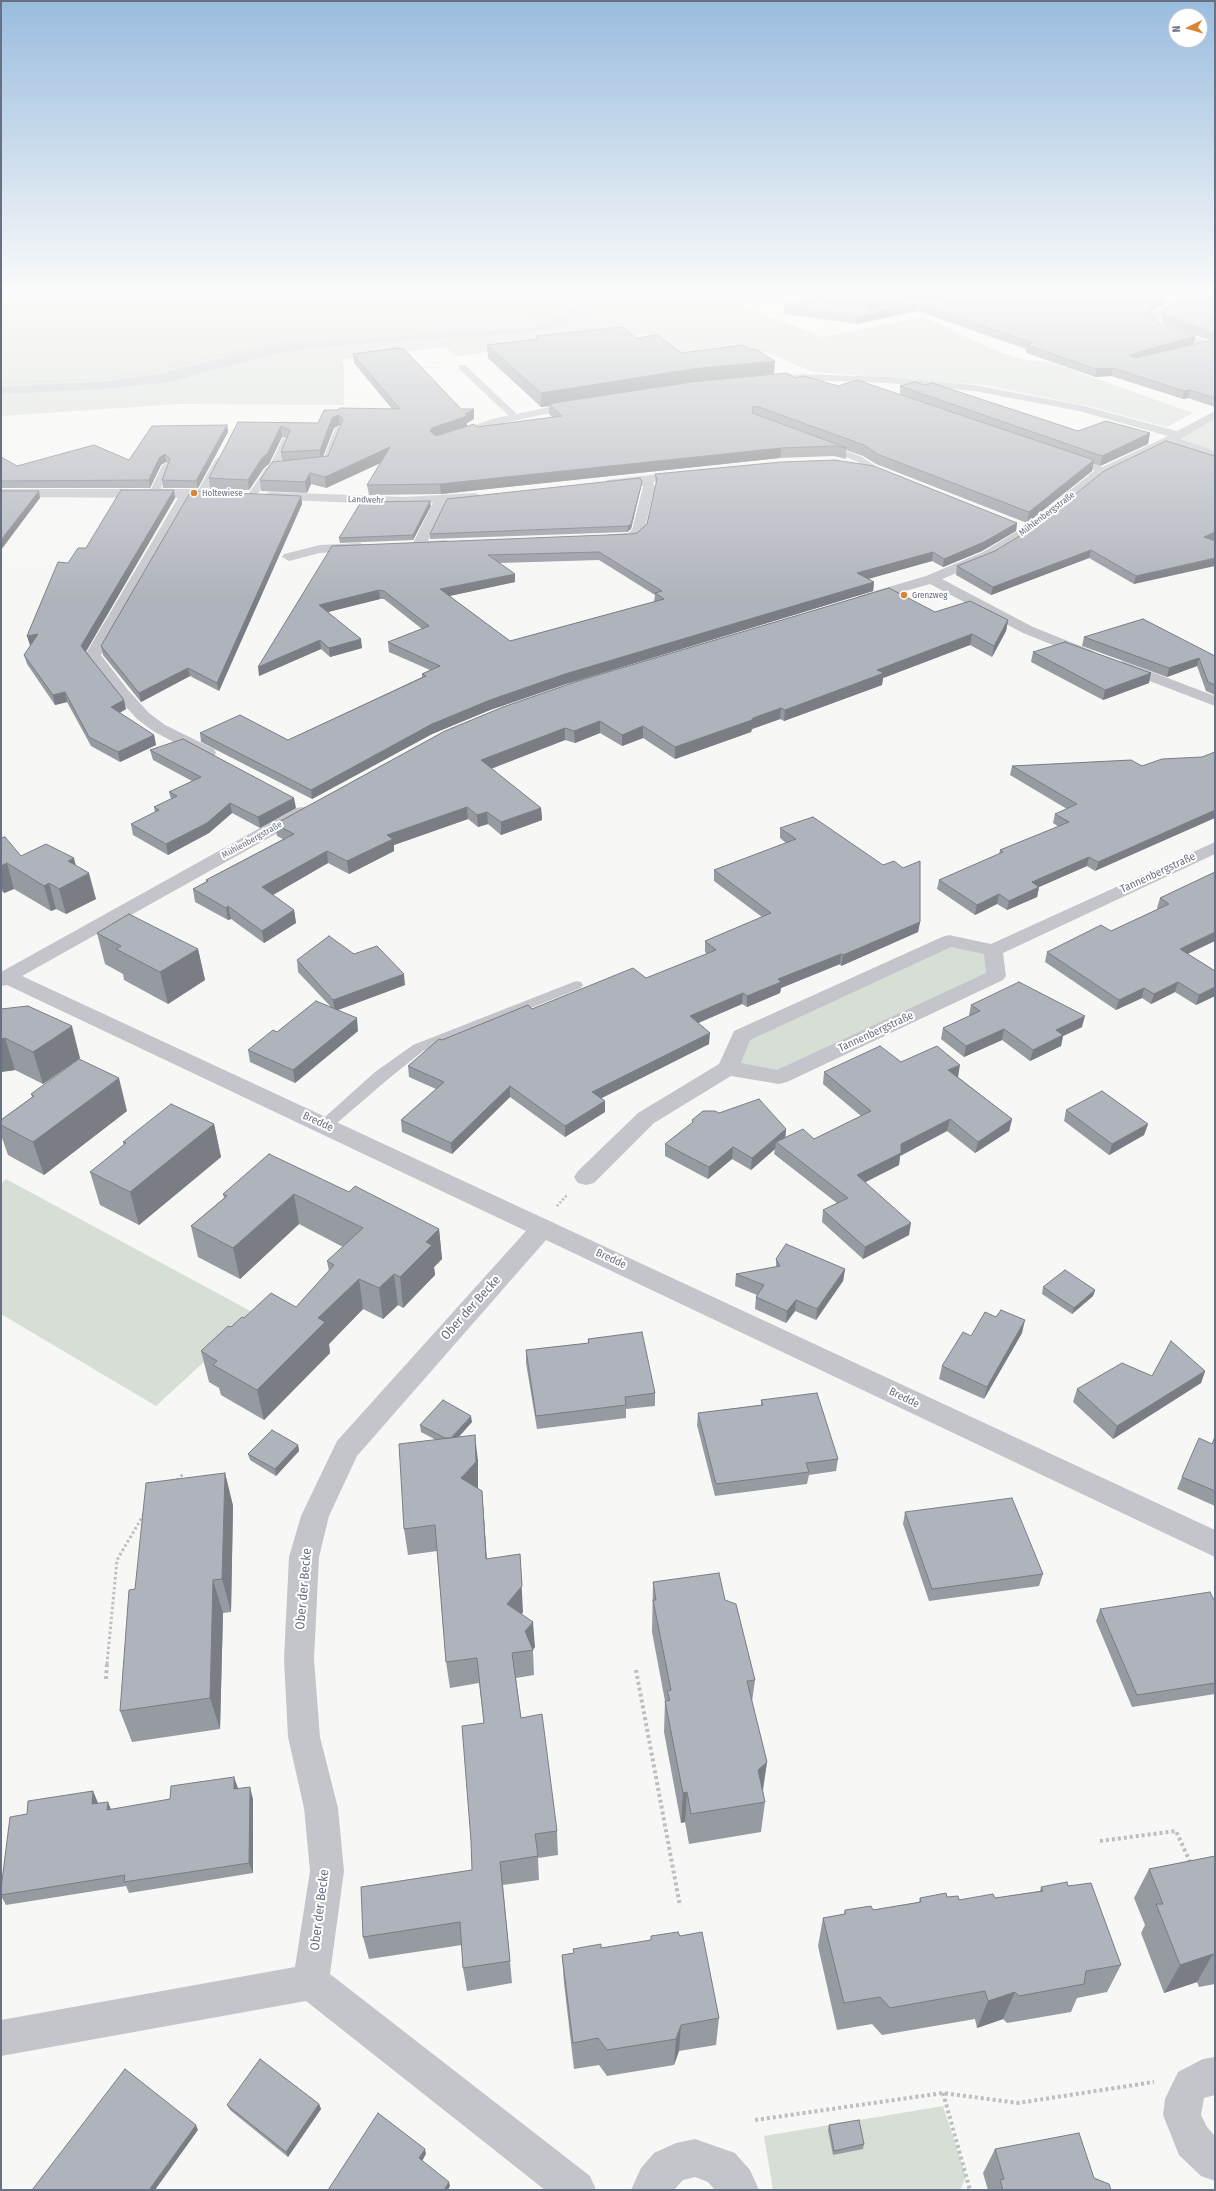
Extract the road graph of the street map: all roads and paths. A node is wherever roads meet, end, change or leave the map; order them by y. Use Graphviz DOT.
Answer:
graph roads {
  1 [pos="493,396"];
  2 [pos="1018,396"];
  3 [pos="593,402"];
  4 [pos="1215,414"];
  5 [pos="515,417"];
  6 [pos="339,429"];
  7 [pos="1174,437"];
  8 [pos="444,439"];
  9 [pos="286,440"];
  10 [pos="814,442"];
  11 [pos="225,448"];
  12 [pos="1215,455"];
  13 [pos="1061,456"];
  14 [pos="834,462"];
  15 [pos="288,465"];
  16 [pos="301,465"];
  17 [pos="166,466"];
  18 [pos="274,467"];
  19 [pos="877,470"];
  20 [pos="1105,471"];
  21 [pos="701,473"];
  22 [pos="890,474"];
  23 [pos="646,479"];
  24 [pos="600,484"];
  25 [pos="154,493"];
  26 [pos="1,494"];
  27 [pos="194,494"];
  28 [pos="253,495"];
  29 [pos="492,495"];
  30 [pos="441,500"];
  31 [pos="1014,524"];
  32 [pos="1029,530"];
  33 [pos="597,539"];
  34 [pos="458,543"];
  35 [pos="404,545"];
  36 [pos="419,545"];
  37 [pos="374,547"];
  38 [pos="289,557"];
  39 [pos="931,579"];
  40 [pos="850,603"];
  41 [pos="1215,702"];
  42 [pos="221,760"];
  43 [pos="308,804"];
  44 [pos="1215,847"];
  45 [pos="993,950"];
  46 [pos="4,978"];
  47 [pos="576,985"];
  48 [pos="728,1068"];
  49 [pos="324,1125"];
  50 [pos="586,1177"];
  51 [pos="543,1228"];
  52 [pos="184,1473"];
  53 [pos="173,1484"];
  54 [pos="147,1511"];
  55 [pos="1215,1544"];
  56 [pos="636,1670"];
  57 [pos="106,1680"];
  58 [pos="1100,1841"];
  59 [pos="1199,1866"];
  60 [pos="680,1906"];
  61 [pos="311,1982"];
  62 [pos="1,2038"];
  63 [pos="1215,2076"];
  64 [pos="943,2093"];
  65 [pos="1184,2098"];
  66 [pos="755,2120"];
  67 [pos="1215,2162"];
  68 [pos="576,2190"];
  69 [pos="651,2190"];
  70 [pos="739,2190"];
  71 [pos="970,2190"];
  1 -- 5 [label="lane"];
  2 -- 7 [label="street"];
  3 -- 5 [label="street"];
  4 -- 7 [label="street, Mühlenbergstraße"];
  5 -- 8 [label="street"];
  6 -- 16 [label="lane"];
  7 -- 12 [label="street"];
  7 -- 20 [label="street, Mühlenbergstraße"];
  9 -- 18 [label="lane"];
  10 -- 19 [label="lane"];
  11 -- 27 [label="lane"];
  13 -- 20 [label="lane"];
  14 -- 19 [label="street"];
  15 -- 18 [label="lane"];
  17 -- 25 [label="lane"];
  18 -- 28 [label="lane"];
  19 -- 22 [label="street"];
  20 -- 32 [label="street, Mühlenbergstraße"];
  21 -- 23 [label="street"];
  23 -- 24 [label="street"];
  23 -- 33 [label="street"];
  25 -- 26 [label="street, Landwehr"];
  25 -- 27 [label="street, Landwehr"];
  27 -- 28 [label="street, Landwehr"];
  27 -- 42 [label="street"];
  28 -- 30 [label="street, Landwehr"];
  29 -- 30 [label="street, Landwehr"];
  30 -- 36 [label="street"];
  31 -- 32 [label="street"];
  32 -- 39 [label="street, Mühlenbergstraße"];
  34 -- 36 [label="street"];
  35 -- 36 [label="street"];
  37 -- 38 [label="street"];
  39 -- 40 [label="street, Mühlenbergstraße"];
  39 -- 41 [label="street"];
  43 -- 46 [label="street, Mühlenbergstraße"];
  44 -- 45 [label="street, Tannenbergstraße"];
  45 -- 48 [label="street"];
  45 -- 48 [label="street, Tannenbergstraße"];
  46 -- 49 [label="street, Bredde"];
  47 -- 49 [label="lane"];
  48 -- 50 [label="street"];
  49 -- 51 [label="street, Bredde"];
  50 -- 51 [label="path"];
  51 -- 55 [label="street, Bredde"];
  51 -- 61 [label="street, Ober der Becke"];
  52 -- 53 [label="path"];
  54 -- 57 [label="path"];
  56 -- 60 [label="path"];
  58 -- 59 [label="path"];
  61 -- 62 [label="street"];
  61 -- 68 [label="street"];
  63 -- 65 [label="street"];
  64 -- 65 [label="path"];
  64 -- 66 [label="path"];
  64 -- 71 [label="path"];
  65 -- 67 [label="street"];
  69 -- 70 [label="street"];
}
